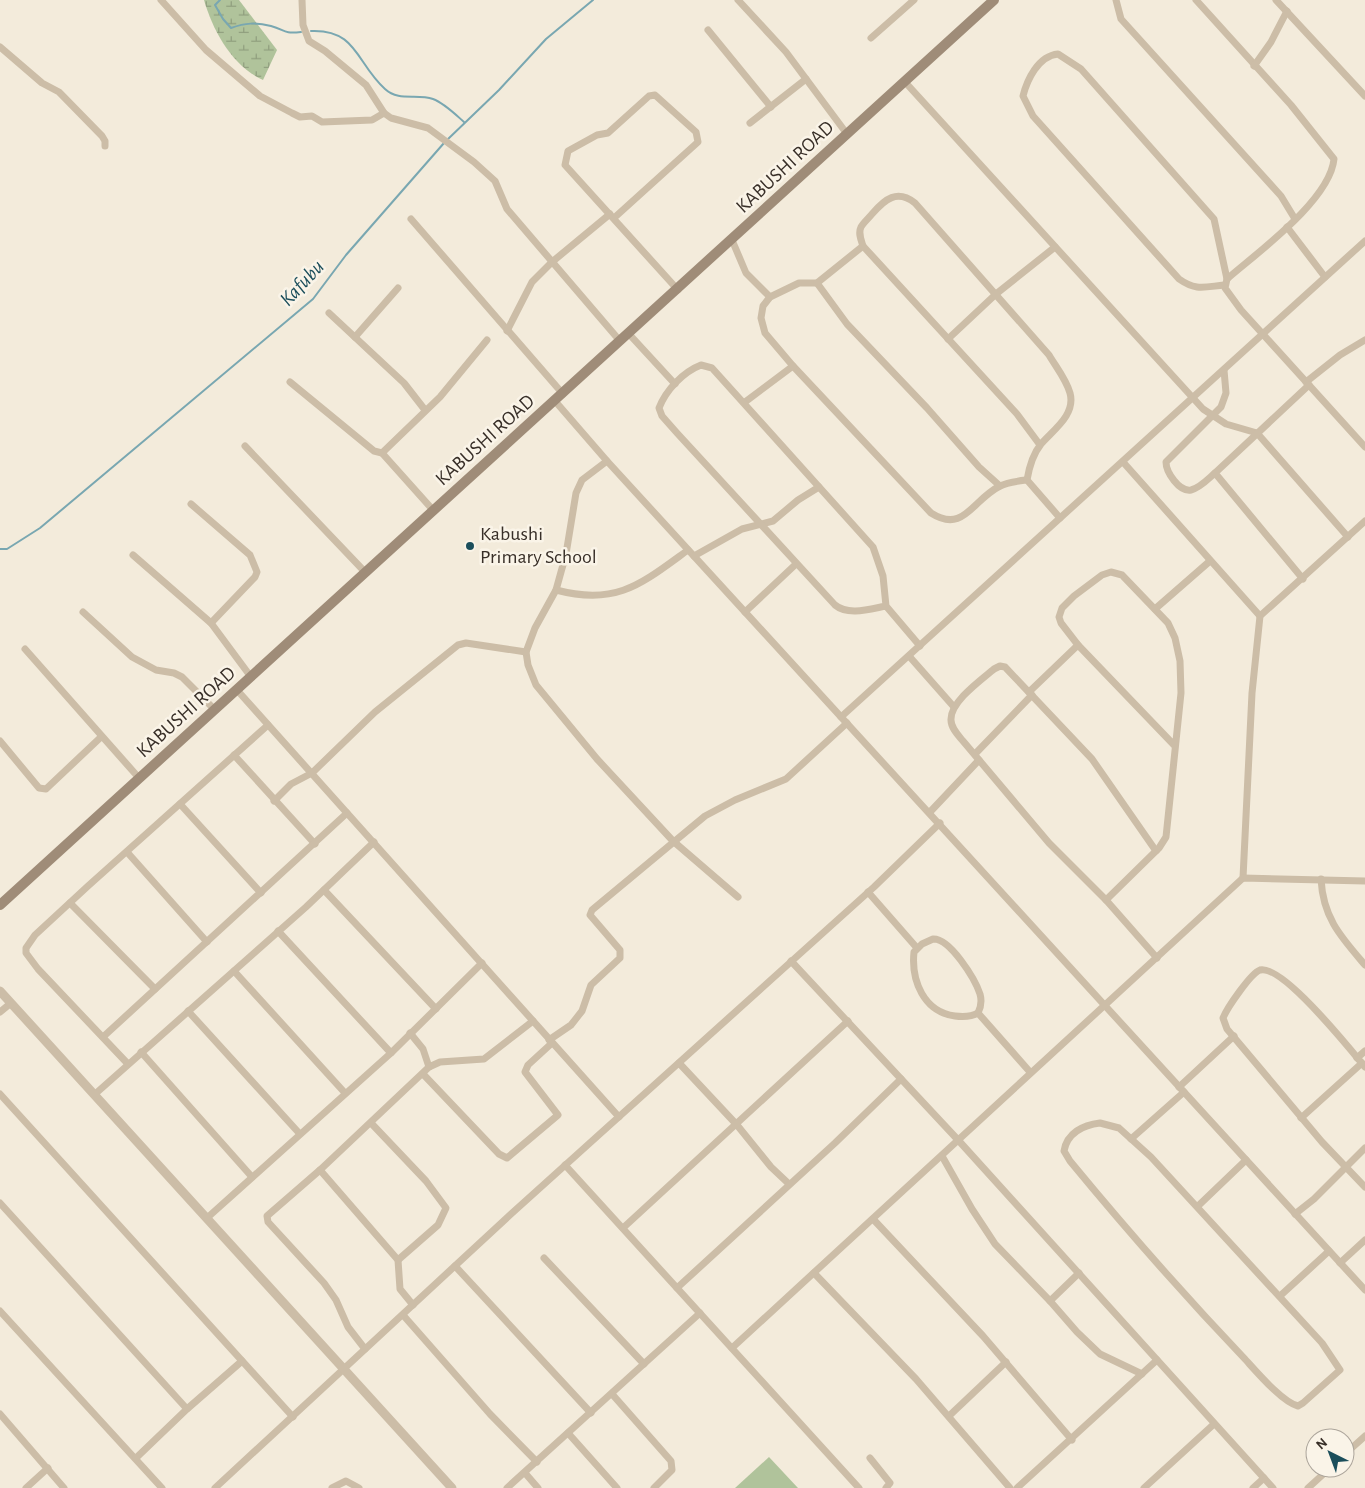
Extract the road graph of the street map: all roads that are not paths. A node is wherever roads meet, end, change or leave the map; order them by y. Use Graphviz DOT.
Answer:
graph roads {
  1 [pos="161,0"];
  2 [pos="302,0"];
  3 [pos="738,0"];
  4 [pos="914,0"];
  5 [pos="994,0"];
  6 [pos="1116,0"];
  7 [pos="1196,0"];
  8 [pos="1276,0"];
  9 [pos="1287,11"];
  10 [pos="708,30"];
  11 [pos="871,38"];
  12 [pos="0,47"];
  13 [pos="1254,66"];
  14 [pos="806,79"];
  15 [pos="905,82"];
  16 [pos="1365,96"];
  17 [pos="771,107"];
  18 [pos="384,113"];
  19 [pos="750,123"];
  20 [pos="847,134"];
  21 [pos="104,146"];
  22 [pos="612,216"];
  23 [pos="411,219"];
  24 [pos="1295,219"];
  25 [pos="1287,227"];
  26 [pos="732,240"];
  27 [pos="1365,241"];
  28 [pos="862,246"];
  29 [pos="1055,247"];
  30 [pos="552,262"];
  31 [pos="1325,277"];
  32 [pos="1226,282"];
  33 [pos="817,283"];
  34 [pos="398,288"];
  35 [pos="678,290"];
  36 [pos="996,294"];
  37 [pos="770,297"];
  38 [pos="329,313"];
  39 [pos="507,331"];
  40 [pos="628,334"];
  41 [pos="1263,334"];
  42 [pos="355,337"];
  43 [pos="948,339"];
  44 [pos="487,340"];
  45 [pos="1365,340"];
  46 [pos="620,341"];
  47 [pos="793,366"];
  48 [pos="1224,370"];
  49 [pos="290,382"];
  50 [pos="1308,383"];
  51 [pos="675,384"];
  52 [pos="559,398"];
  53 [pos="1193,398"];
  54 [pos="745,402"];
  55 [pos="425,410"];
  56 [pos="1213,416"];
  57 [pos="1257,434"];
  58 [pos="1040,445"];
  59 [pos="245,446"];
  60 [pos="1365,447"];
  61 [pos="382,454"];
  62 [pos="607,461"];
  63 [pos="1123,462"];
  64 [pos="1215,473"];
  65 [pos="1026,480"];
  66 [pos="1000,486"];
  67 [pos="819,487"];
  68 [pos="191,504"];
  69 [pos="433,510"];
  70 [pos="1060,518"];
  71 [pos="1365,521"];
  72 [pos="759,525"];
  73 [pos="1348,537"];
  74 [pos="688,550"];
  75 [pos="133,554"];
  76 [pos="694,556"];
  77 [pos="1210,561"];
  78 [pos="796,564"];
  79 [pos="365,572"];
  80 [pos="1303,579"];
  81 [pos="556,590"];
  82 [pos="886,606"];
  83 [pos="1155,609"];
  84 [pos="83,612"];
  85 [pos="745,612"];
  86 [pos="1260,616"];
  87 [pos="211,623"];
  88 [pos="1078,645"];
  89 [pos="920,646"];
  90 [pos="25,649"];
  91 [pos="526,652"];
  92 [pos="909,656"];
  93 [pos="251,677"];
  94 [pos="237,690"];
  95 [pos="1030,694"];
  96 [pos="954,707"];
  97 [pos="215,710"];
  98 [pos="841,717"];
  99 [pos="847,723"];
  100 [pos="268,725"];
  101 [pos="101,737"];
  102 [pos="0,741"];
  103 [pos="1174,745"];
  104 [pos="234,755"];
  105 [pos="977,757"];
  106 [pos="312,773"];
  107 [pos="139,778"];
  108 [pos="274,800"];
  109 [pos="180,804"];
  110 [pos="930,812"];
  111 [pos="347,813"];
  112 [pos="940,823"];
  113 [pos="673,841"];
  114 [pos="374,842"];
  115 [pos="315,844"];
  116 [pos="1156,851"];
  117 [pos="126,852"];
  118 [pos="1243,878"];
  119 [pos="1321,879"];
  120 [pos="1365,881"];
  121 [pos="324,890"];
  122 [pos="868,892"];
  123 [pos="261,893"];
  124 [pos="738,897"];
  125 [pos="1106,900"];
  126 [pos="70,903"];
  127 [pos="0,905"];
  128 [pos="278,931"];
  129 [pos="207,942"];
  130 [pos="917,948"];
  131 [pos="1354,952"];
  132 [pos="1365,953"];
  133 [pos="1157,958"];
  134 [pos="791,961"];
  135 [pos="482,963"];
  136 [pos="1365,966"];
  137 [pos="234,971"];
  138 [pos="155,989"];
  139 [pos="0,991"];
  140 [pos="11,1003"];
  141 [pos="1104,1006"];
  142 [pos="436,1009"];
  143 [pos="188,1011"];
  144 [pos="0,1012"];
  145 [pos="978,1014"];
  146 [pos="533,1021"];
  147 [pos="848,1021"];
  148 [pos="410,1034"];
  149 [pos="1234,1036"];
  150 [pos="103,1038"];
  151 [pos="551,1041"];
  152 [pos="1365,1051"];
  153 [pos="141,1052"];
  154 [pos="391,1052"];
  155 [pos="679,1063"];
  156 [pos="1361,1063"];
  157 [pos="128,1064"];
  158 [pos="430,1067"];
  159 [pos="1030,1072"];
  160 [pos="423,1074"];
  161 [pos="901,1078"];
  162 [pos="1182,1089"];
  163 [pos="0,1094"];
  164 [pos="345,1094"];
  165 [pos="94,1095"];
  166 [pos="619,1117"];
  167 [pos="1301,1118"];
  168 [pos="371,1123"];
  169 [pos="737,1125"];
  170 [pos="299,1133"];
  171 [pos="1132,1139"];
  172 [pos="959,1141"];
  173 [pos="1365,1148"];
  174 [pos="942,1156"];
  175 [pos="1246,1160"];
  176 [pos="565,1165"];
  177 [pos="1345,1167"];
  178 [pos="320,1170"];
  179 [pos="252,1177"];
  180 [pos="789,1184"];
  181 [pos="1365,1187"];
  182 [pos="0,1203"];
  183 [pos="1198,1206"];
  184 [pos="1295,1214"];
  185 [pos="207,1218"];
  186 [pos="873,1219"];
  187 [pos="622,1228"];
  188 [pos="1365,1240"];
  189 [pos="1329,1251"];
  190 [pos="544,1258"];
  191 [pos="398,1260"];
  192 [pos="1340,1263"];
  193 [pos="455,1266"];
  194 [pos="814,1273"];
  195 [pos="1079,1273"];
  196 [pos="677,1288"];
  197 [pos="1365,1290"];
  198 [pos="1280,1296"];
  199 [pos="1050,1301"];
  200 [pos="413,1305"];
  201 [pos="0,1311"];
  202 [pos="700,1313"];
  203 [pos="402,1314"];
  204 [pos="732,1348"];
  205 [pos="365,1349"];
  206 [pos="1157,1360"];
  207 [pos="242,1361"];
  208 [pos="1006,1362"];
  209 [pos="644,1364"];
  210 [pos="345,1369"];
  211 [pos="1142,1374"];
  212 [pos="612,1394"];
  213 [pos="187,1409"];
  214 [pos="591,1413"];
  215 [pos="0,1414"];
  216 [pos="949,1416"];
  217 [pos="293,1417"];
  218 [pos="1214,1424"];
  219 [pos="568,1433"];
  220 [pos="1365,1436"];
  221 [pos="1072,1440"];
  222 [pos="1355,1445"];
  223 [pos="136,1458"];
  224 [pos="870,1458"];
  225 [pos="537,1462"];
  226 [pos="48,1468"];
  227 [pos="525,1473"];
  228 [pos="1264,1478"];
  229 [pos="1319,1478"];
  230 [pos="26,1488"];
  231 [pos="64,1488"];
  232 [pos="162,1488"];
  233 [pos="215,1488"];
  234 [pos="332,1488"];
  235 [pos="359,1488"];
  236 [pos="452,1488"];
  237 [pos="507,1488"];
  238 [pos="538,1488"];
  239 [pos="617,1488"];
  240 [pos="654,1488"];
  241 [pos="859,1488"];
  242 [pos="886,1488"];
  243 [pos="1010,1488"];
  244 [pos="1017,1488"];
  245 [pos="1144,1488"];
  246 [pos="1253,1488"];
  247 [pos="1273,1488"];
  248 [pos="1308,1488"];
  1 -- 18 [label="street"];
  2 -- 18 [label="street"];
  3 -- 14 [label="street"];
  4 -- 11 [label="street"];
  5 -- 15 [label="main road, KABUSHI ROAD"];
  6 -- 24 [label="street"];
  7 -- 13 [label="street"];
  8 -- 9 [label="street"];
  9 -- 13 [label="street"];
  9 -- 16 [label="street"];
  10 -- 17 [label="street"];
  12 -- 21 [label="street"];
  13 -- 24 [label="street"];
  14 -- 17 [label="street"];
  14 -- 20 [label="street"];
  15 -- 20 [label="main road, KABUSHI ROAD"];
  15 -- 29 [label="street"];
  17 -- 19 [label="street"];
  18 -- 30 [label="street"];
  20 -- 26 [label="main road, KABUSHI ROAD"];
  22 -- 22 [label="street"];
  22 -- 30 [label="street"];
  22 -- 35 [label="street"];
  23 -- 39 [label="street"];
  24 -- 25 [label="street"];
  25 -- 31 [label="street"];
  25 -- 32 [label="street"];
  26 -- 35 [label="main road, KABUSHI ROAD"];
  26 -- 37 [label="street"];
  27 -- 31 [label="street"];
  28 -- 33 [label="street"];
  28 -- 36 [label="street"];
  28 -- 43 [label="street"];
  29 -- 36 [label="street"];
  29 -- 53 [label="street"];
  30 -- 39 [label="street"];
  30 -- 46 [label="street"];
  31 -- 41 [label="street"];
  32 -- 32 [label="street"];
  32 -- 41 [label="street"];
  33 -- 37 [label="street"];
  33 -- 66 [label="street"];
  34 -- 42 [label="street"];
  35 -- 40 [label="main road, KABUSHI ROAD"];
  36 -- 43 [label="street"];
  36 -- 58 [label="street"];
  37 -- 47 [label="street"];
  38 -- 42 [label="street"];
  39 -- 52 [label="street"];
  40 -- 46 [label="main road, KABUSHI ROAD"];
  40 -- 51 [label="street"];
  41 -- 48 [label="street"];
  41 -- 50 [label="street"];
  42 -- 55 [label="street"];
  43 -- 58 [label="street"];
  44 -- 55 [label="street"];
  45 -- 50 [label="street"];
  46 -- 52 [label="main road, KABUSHI ROAD"];
  47 -- 54 [label="street"];
  47 -- 66 [label="street"];
  48 -- 53 [label="street"];
  48 -- 56 [label="street"];
  49 -- 61 [label="street"];
  50 -- 57 [label="street"];
  50 -- 60 [label="street"];
  51 -- 54 [label="street"];
  51 -- 72 [label="street"];
  52 -- 62 [label="street"];
  52 -- 69 [label="main road, KABUSHI ROAD"];
  53 -- 56 [label="street"];
  53 -- 63 [label="street"];
  54 -- 67 [label="street"];
  55 -- 61 [label="street"];
  56 -- 57 [label="street"];
  56 -- 64 [label="street"];
  57 -- 64 [label="street"];
  57 -- 73 [label="street"];
  58 -- 65 [label="street"];
  59 -- 79 [label="street"];
  61 -- 69 [label="street"];
  62 -- 74 [label="street"];
  62 -- 81 [label="street"];
  63 -- 70 [label="street"];
  63 -- 77 [label="street"];
  64 -- 80 [label="street"];
  65 -- 66 [label="street"];
  65 -- 70 [label="street"];
  67 -- 72 [label="street"];
  67 -- 82 [label="street"];
  68 -- 87 [label="street"];
  69 -- 79 [label="main road, KABUSHI ROAD"];
  70 -- 89 [label="street"];
  71 -- 73 [label="street"];
  72 -- 76 [label="street"];
  72 -- 78 [label="street"];
  73 -- 80 [label="street"];
  74 -- 76 [label="street"];
  74 -- 81 [label="street"];
  75 -- 87 [label="street"];
  76 -- 85 [label="street"];
  77 -- 83 [label="street"];
  77 -- 86 [label="street"];
  78 -- 82 [label="street"];
  78 -- 85 [label="street"];
  79 -- 93 [label="main road, KABUSHI ROAD"];
  80 -- 86 [label="street"];
  81 -- 91 [label="street"];
  82 -- 89 [label="street"];
  83 -- 88 [label="street"];
  83 -- 103 [label="street"];
  84 -- 97 [label="street"];
  85 -- 98 [label="street"];
  86 -- 118 [label="street"];
  87 -- 93 [label="street"];
  88 -- 95 [label="street"];
  88 -- 103 [label="street"];
  89 -- 92 [label="street"];
  90 -- 101 [label="street"];
  91 -- 106 [label="street"];
  91 -- 113 [label="street"];
  92 -- 96 [label="street"];
  92 -- 98 [label="street"];
  93 -- 94 [label="main road, KABUSHI ROAD"];
  94 -- 97 [label="main road, KABUSHI ROAD"];
  94 -- 100 [label="street"];
  95 -- 96 [label="street"];
  95 -- 105 [label="street"];
  95 -- 116 [label="street"];
  96 -- 105 [label="street"];
  97 -- 107 [label="main road, KABUSHI ROAD"];
  98 -- 99 [label="street"];
  99 -- 110 [label="street"];
  99 -- 113 [label="street"];
  100 -- 104 [label="street"];
  100 -- 106 [label="street"];
  101 -- 102 [label="street"];
  101 -- 107 [label="street"];
  103 -- 116 [label="street"];
  104 -- 108 [label="street"];
  104 -- 109 [label="street"];
  105 -- 110 [label="street"];
  105 -- 125 [label="street"];
  106 -- 108 [label="street"];
  106 -- 111 [label="street"];
  107 -- 127 [label="main road, KABUSHI ROAD"];
  108 -- 115 [label="street"];
  109 -- 117 [label="street"];
  109 -- 123 [label="street"];
  110 -- 112 [label="street"];
  111 -- 114 [label="street"];
  111 -- 115 [label="street"];
  112 -- 122 [label="street"];
  112 -- 141 [label="street"];
  113 -- 124 [label="street"];
  113 -- 151 [label="street"];
  114 -- 121 [label="street"];
  114 -- 135 [label="street"];
  115 -- 123 [label="street"];
  116 -- 125 [label="street"];
  117 -- 126 [label="street"];
  117 -- 129 [label="street"];
  118 -- 119 [label="street"];
  118 -- 133 [label="street"];
  119 -- 120 [label="street"];
  119 -- 131 [label="street"];
  121 -- 128 [label="street"];
  121 -- 142 [label="street"];
  122 -- 130 [label="street"];
  122 -- 134 [label="street"];
  123 -- 129 [label="street"];
  125 -- 133 [label="street"];
  126 -- 138 [label="street"];
  126 -- 150 [label="street"];
  128 -- 137 [label="street"];
  128 -- 154 [label="street"];
  129 -- 138 [label="street"];
  130 -- 145 [label="street"];
  130 -- 145 [label="street"];
  131 -- 132 [label="street"];
  131 -- 136 [label="street"];
  133 -- 141 [label="street"];
  134 -- 147 [label="street"];
  134 -- 155 [label="street"];
  135 -- 142 [label="street"];
  135 -- 146 [label="street"];
  137 -- 143 [label="street"];
  137 -- 164 [label="street"];
  138 -- 150 [label="street"];
  139 -- 140 [label="street"];
  140 -- 144 [label="street"];
  140 -- 165 [label="street"];
  141 -- 159 [label="street"];
  141 -- 162 [label="street"];
  142 -- 148 [label="street"];
  143 -- 153 [label="street"];
  143 -- 170 [label="street"];
  145 -- 159 [label="street"];
  146 -- 151 [label="street"];
  146 -- 158 [label="street"];
  147 -- 161 [label="street"];
  147 -- 169 [label="street"];
  148 -- 154 [label="street"];
  148 -- 158 [label="street"];
  149 -- 156 [label="street"];
  149 -- 162 [label="street"];
  149 -- 167 [label="street"];
  150 -- 157 [label="street"];
  151 -- 160 [label="street"];
  151 -- 166 [label="street"];
  152 -- 156 [label="street"];
  153 -- 157 [label="street"];
  153 -- 179 [label="street"];
  154 -- 164 [label="street"];
  155 -- 166 [label="street"];
  155 -- 169 [label="street"];
  156 -- 167 [label="street"];
  157 -- 165 [label="street"];
  158 -- 160 [label="street"];
  159 -- 172 [label="street"];
  160 -- 168 [label="street"];
  161 -- 172 [label="street"];
  161 -- 180 [label="street"];
  162 -- 171 [label="street"];
  162 -- 175 [label="street"];
  163 -- 207 [label="street"];
  164 -- 170 [label="street"];
  165 -- 185 [label="street"];
  166 -- 176 [label="street"];
  167 -- 177 [label="street"];
  168 -- 178 [label="street"];
  168 -- 191 [label="street"];
  169 -- 180 [label="street"];
  169 -- 187 [label="street"];
  170 -- 179 [label="street"];
  171 -- 183 [label="street"];
  171 -- 198 [label="street"];
  172 -- 174 [label="street"];
  172 -- 195 [label="street"];
  173 -- 177 [label="street"];
  174 -- 186 [label="street"];
  174 -- 199 [label="street"];
  175 -- 183 [label="street"];
  175 -- 184 [label="street"];
  176 -- 187 [label="street"];
  176 -- 193 [label="street"];
  177 -- 181 [label="street"];
  177 -- 184 [label="street"];
  178 -- 191 [label="street"];
  178 -- 205 [label="street"];
  179 -- 185 [label="street"];
  180 -- 196 [label="street"];
  182 -- 213 [label="street"];
  183 -- 198 [label="street"];
  184 -- 189 [label="street"];
  185 -- 210 [label="street"];
  186 -- 194 [label="street"];
  186 -- 208 [label="street"];
  187 -- 196 [label="street"];
  188 -- 192 [label="street"];
  189 -- 192 [label="street"];
  189 -- 198 [label="street"];
  190 -- 209 [label="street"];
  191 -- 200 [label="street"];
  192 -- 197 [label="street"];
  193 -- 200 [label="street"];
  193 -- 214 [label="street"];
  194 -- 204 [label="street"];
  194 -- 216 [label="street"];
  195 -- 199 [label="street"];
  195 -- 206 [label="street"];
  196 -- 202 [label="street"];
  199 -- 211 [label="street"];
  200 -- 203 [label="street"];
  201 -- 223 [label="street"];
  202 -- 204 [label="street"];
  202 -- 209 [label="street"];
  203 -- 205 [label="street"];
  203 -- 225 [label="street"];
  204 -- 241 [label="street"];
  205 -- 210 [label="street"];
  206 -- 211 [label="street"];
  206 -- 218 [label="street"];
  207 -- 213 [label="street"];
  207 -- 217 [label="street"];
  208 -- 216 [label="street"];
  208 -- 221 [label="street"];
  209 -- 212 [label="street"];
  210 -- 217 [label="street"];
  210 -- 236 [label="street"];
  211 -- 221 [label="street"];
  212 -- 214 [label="street"];
  212 -- 240 [label="street"];
  213 -- 223 [label="street"];
  214 -- 219 [label="street"];
  215 -- 226 [label="street"];
  216 -- 243 [label="street"];
  217 -- 233 [label="street"];
  218 -- 228 [label="street"];
  218 -- 245 [label="street"];
  219 -- 225 [label="street"];
  219 -- 239 [label="street"];
  220 -- 222 [label="street"];
  221 -- 244 [label="street"];
  223 -- 232 [label="street"];
  224 -- 242 [label="street"];
  225 -- 227 [label="street"];
  226 -- 230 [label="street"];
  226 -- 231 [label="street"];
  227 -- 237 [label="street"];
  227 -- 238 [label="street"];
  228 -- 246 [label="street"];
  228 -- 247 [label="street"];
  229 -- 248 [label="street"];
  234 -- 235 [label="street"];
}
